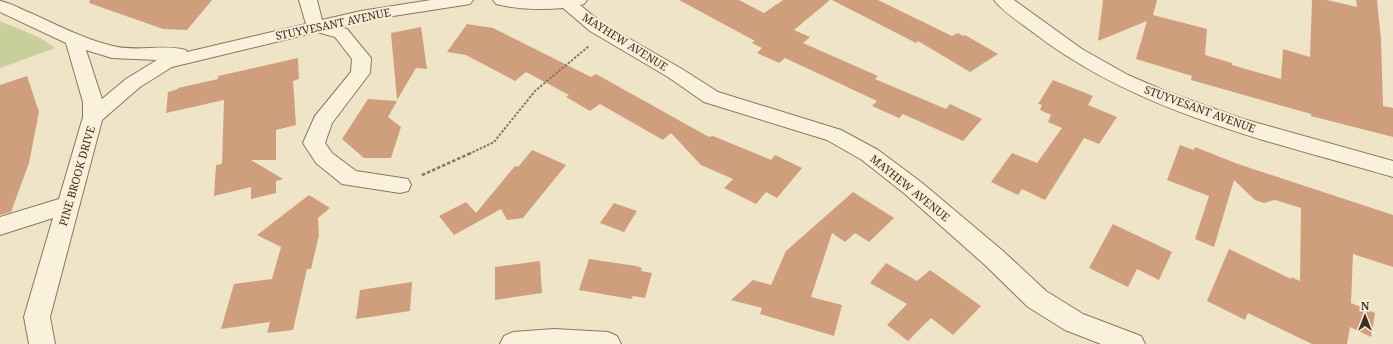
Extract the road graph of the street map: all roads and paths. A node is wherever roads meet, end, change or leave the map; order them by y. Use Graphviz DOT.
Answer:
graph roads {
  1 [pos="308,0"];
  2 [pos="464,0"];
  3 [pos="502,0"];
  4 [pos="1003,0"];
  5 [pos="572,1"];
  6 [pos="0,6"];
  7 [pos="315,26"];
  8 [pos="606,32"];
  9 [pos="74,40"];
  10 [pos="203,54"];
  11 [pos="93,117"];
  12 [pos="1393,169"];
  13 [pos="400,185"];
  14 [pos="69,204"];
  15 [pos="0,226"];
  16 [pos="42,344"];
  17 [pos="513,344"];
  18 [pos="608,344"];
  19 [pos="1132,344"];
  1 -- 7 [label="street"];
  2 -- 7 [label="street, STUYVESANT AVENUE"];
  3 -- 5 [label="street"];
  4 -- 12 [label="street, STUYVESANT AVENUE"];
  5 -- 8 [label="street, MAYHEW AVENUE"];
  6 -- 9 [label="street"];
  7 -- 10 [label="street, STUYVESANT AVENUE"];
  7 -- 13 [label="street"];
  8 -- 13 [label="path"];
  8 -- 19 [label="street, MAYHEW AVENUE"];
  9 -- 10 [label="street, STUYVESANT AVENUE"];
  9 -- 11 [label="street, PINE BROOK DRIVE"];
  10 -- 11 [label="street, STUYVESANT AVENUE"];
  11 -- 14 [label="street, PINE BROOK DRIVE"];
  14 -- 15 [label="street"];
  14 -- 16 [label="street, PINE BROOK DRIVE"];
  17 -- 18 [label="street"];
}
